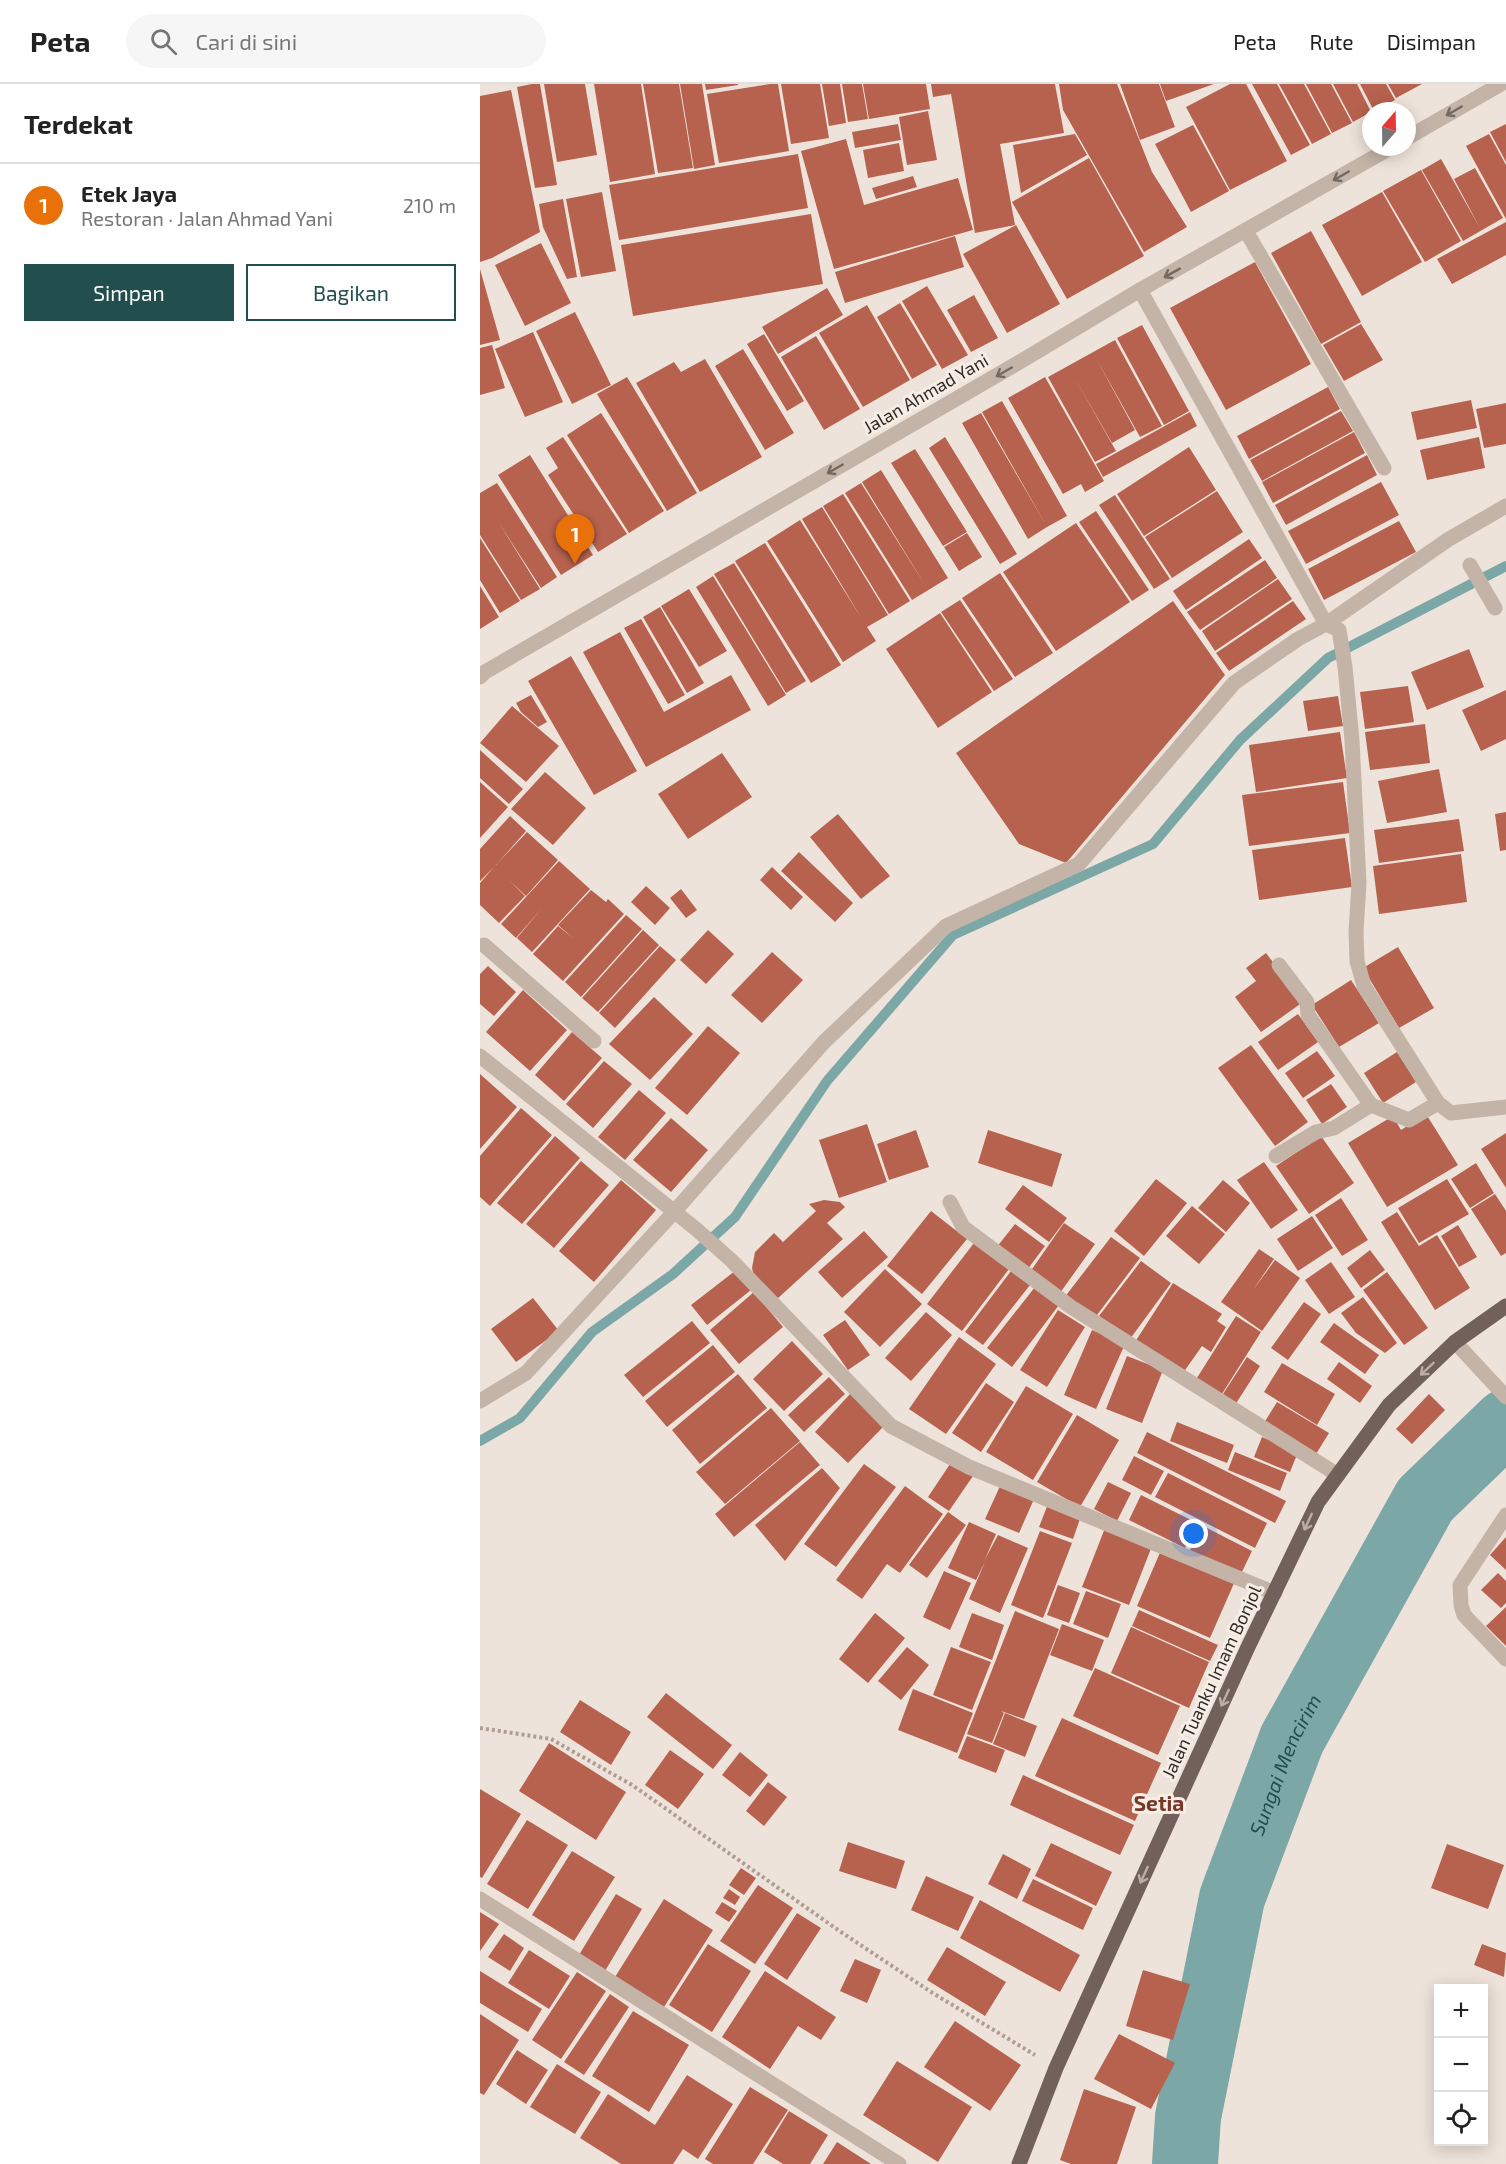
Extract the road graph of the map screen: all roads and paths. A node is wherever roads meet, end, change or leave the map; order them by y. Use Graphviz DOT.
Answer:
graph roads {
  1 [pos="1501,84"];
  2 [pos="1416,133"];
  3 [pos="1376,156"];
  4 [pos="1246,231"];
  5 [pos="1140,290"];
  6 [pos="1384,468"];
  7 [pos="1506,506"];
  8 [pos="1470,565"];
  9 [pos="1495,608"];
  10 [pos="1333,627"];
  11 [pos="480,677"];
  12 [pos="481,946"];
  13 [pos="1279,965"];
  14 [pos="594,1041"];
  15 [pos="480,1056"];
  16 [pos="1438,1102"];
  17 [pos="1371,1105"];
  18 [pos="1506,1107"];
  19 [pos="1276,1156"];
  20 [pos="950,1203"];
  21 [pos="674,1212"];
  22 [pos="1506,1306"];
  23 [pos="1455,1342"];
  24 [pos="1506,1397"];
  25 [pos="480,1401"];
  26 [pos="1338,1474"];
  27 [pos="1506,1515"];
  28 [pos="1275,1593"];
  29 [pos="1506,1659"];
  30 [pos="480,1728"];
  31 [pos="480,1899"];
  32 [pos="1056,2068"];
  33 [pos="899,2164"];
  34 [pos="1019,2164"];
  1 -- 2 [label="street, one-way"];
  3 -- 4 [label="street, Jalan Ahmad Yani, one-way"];
  4 -- 5 [label="street, Jalan Ahmad Yani, one-way"];
  4 -- 6 [label="street"];
  5 -- 10 [label="street"];
  5 -- 11 [label="street, Jalan Ahmad Yani, one-way"];
  7 -- 10 [label="street"];
  8 -- 9 [label="street"];
  10 -- 16 [label="street"];
  10 -- 21 [label="street"];
  12 -- 14 [label="street"];
  13 -- 17 [label="street"];
  15 -- 21 [label="street"];
  16 -- 17 [label="street"];
  16 -- 18 [label="street"];
  17 -- 19 [label="street"];
  20 -- 26 [label="street"];
  21 -- 25 [label="street"];
  21 -- 28 [label="street"];
  22 -- 23 [label="main road, Jalan Tuanku Imam Bonjol"];
  23 -- 24 [label="street"];
  23 -- 26 [label="main road, Jalan Tuanku Imam Bonjol, one-way"];
  26 -- 28 [label="main road, Jalan Tuanku Imam Bonjol, one-way"];
  27 -- 29 [label="street"];
  28 -- 32 [label="main road, Jalan Tuanku Imam Bonjol, one-way"];
  30 -- 32 [label="path"];
  31 -- 33 [label="street"];
  32 -- 34 [label="main road, Jalan Tuanku Imam Bonjol"];
}
